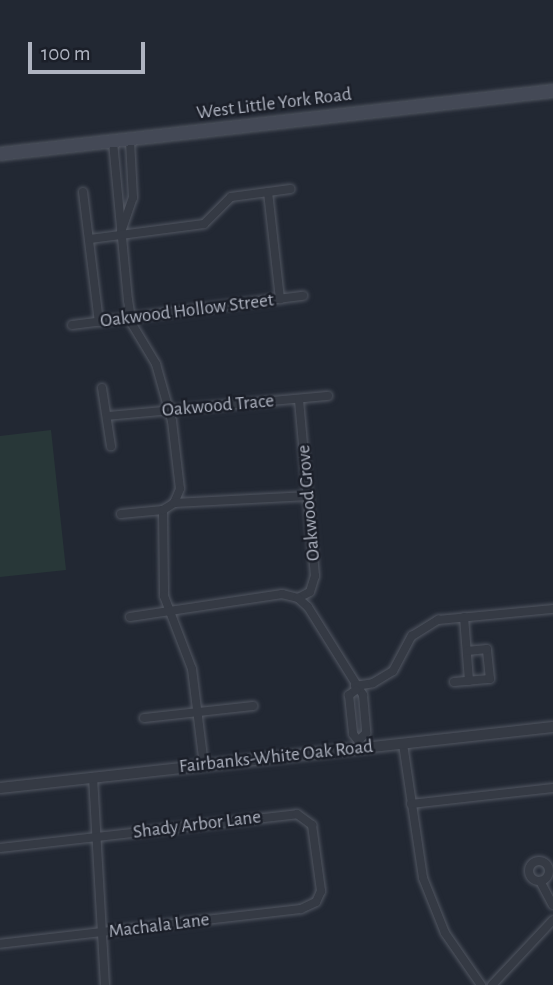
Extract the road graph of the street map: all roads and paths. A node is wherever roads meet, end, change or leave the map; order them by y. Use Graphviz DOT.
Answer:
graph roads {
  1 [pos="553,91"];
  2 [pos="130,140"];
  3 [pos="113,142"];
  4 [pos="0,154"];
  5 [pos="290,190"];
  6 [pos="83,192"];
  7 [pos="268,192"];
  8 [pos="120,235"];
  9 [pos="90,239"];
  10 [pos="303,296"];
  11 [pos="280,299"];
  12 [pos="131,317"];
  13 [pos="99,322"];
  14 [pos="72,325"];
  15 [pos="102,388"];
  16 [pos="328,396"];
  17 [pos="299,400"];
  18 [pos="169,410"];
  19 [pos="107,416"];
  20 [pos="111,446"];
  21 [pos="309,496"];
  22 [pos="174,503"];
  23 [pos="163,510"];
  24 [pos="121,514"];
  25 [pos="298,598"];
  26 [pos="173,609"];
  27 [pos="553,609"];
  28 [pos="130,617"];
  29 [pos="464,618"];
  30 [pos="467,651"];
  31 [pos="469,681"];
  32 [pos="454,682"];
  33 [pos="356,688"];
  34 [pos="253,706"];
  35 [pos="198,712"];
  36 [pos="144,718"];
  37 [pos="553,727"];
  38 [pos="360,744"];
  39 [pos="403,744"];
  40 [pos="204,766"];
  41 [pos="93,777"];
  42 [pos="0,788"];
  43 [pos="553,788"];
  44 [pos="411,804"];
  45 [pos="100,836"];
  46 [pos="0,848"];
  47 [pos="540,881"];
  48 [pos="316,902"];
  49 [pos="553,905"];
  50 [pos="553,920"];
  51 [pos="102,932"];
  52 [pos="0,944"];
  53 [pos="105,985"];
  54 [pos="481,985"];
  55 [pos="492,985"];
  1 -- 2 [label="main road, West Little York Road"];
  2 -- 3 [label="main road, West Little York Road"];
  2 -- 8 [label="street"];
  3 -- 4 [label="main road, West Little York Road"];
  3 -- 8 [label="street"];
  5 -- 7 [label="street"];
  6 -- 9 [label="street"];
  7 -- 8 [label="street"];
  7 -- 11 [label="street"];
  8 -- 9 [label="street"];
  8 -- 12 [label="street"];
  9 -- 13 [label="street"];
  10 -- 11 [label="street, Oakwood Hollow Street"];
  11 -- 12 [label="street, Oakwood Hollow Street"];
  12 -- 13 [label="street, Oakwood Hollow Street"];
  12 -- 18 [label="street"];
  13 -- 14 [label="street, Oakwood Hollow Street"];
  15 -- 19 [label="street"];
  16 -- 17 [label="street, Oakwood Trace"];
  17 -- 18 [label="street, Oakwood Trace"];
  17 -- 21 [label="street, Oakwood Grove"];
  18 -- 19 [label="street, Oakwood Trace"];
  18 -- 22 [label="street"];
  19 -- 20 [label="street"];
  21 -- 22 [label="street"];
  21 -- 25 [label="street, Oakwood Grove"];
  22 -- 23 [label="street"];
  23 -- 24 [label="street"];
  23 -- 26 [label="street"];
  25 -- 26 [label="street"];
  25 -- 33 [label="street"];
  26 -- 28 [label="street"];
  26 -- 35 [label="street"];
  27 -- 29 [label="street"];
  29 -- 30 [label="street"];
  29 -- 33 [label="street"];
  30 -- 31 [label="street"];
  30 -- 31 [label="street"];
  31 -- 32 [label="street"];
  33 -- 38 [label="street"];
  33 -- 38 [label="street"];
  34 -- 35 [label="street"];
  35 -- 36 [label="street"];
  35 -- 40 [label="street"];
  37 -- 39 [label="street, Fairbanks-White Oak Road"];
  38 -- 39 [label="street, Fairbanks-White Oak Road"];
  38 -- 40 [label="street, Fairbanks-White Oak Road"];
  39 -- 44 [label="street"];
  40 -- 41 [label="street, Fairbanks-White Oak Road"];
  41 -- 42 [label="street, Fairbanks-White Oak Road"];
  41 -- 45 [label="street"];
  43 -- 44 [label="street"];
  44 -- 54 [label="street"];
  45 -- 46 [label="street, Shady Arbor Lane"];
  45 -- 48 [label="street, Shady Arbor Lane"];
  45 -- 51 [label="street"];
  47 -- 49 [label="street"];
  48 -- 51 [label="street, Machala Lane"];
  50 -- 55 [label="street"];
  51 -- 52 [label="street, Machala Lane"];
  51 -- 53 [label="street"];
}
